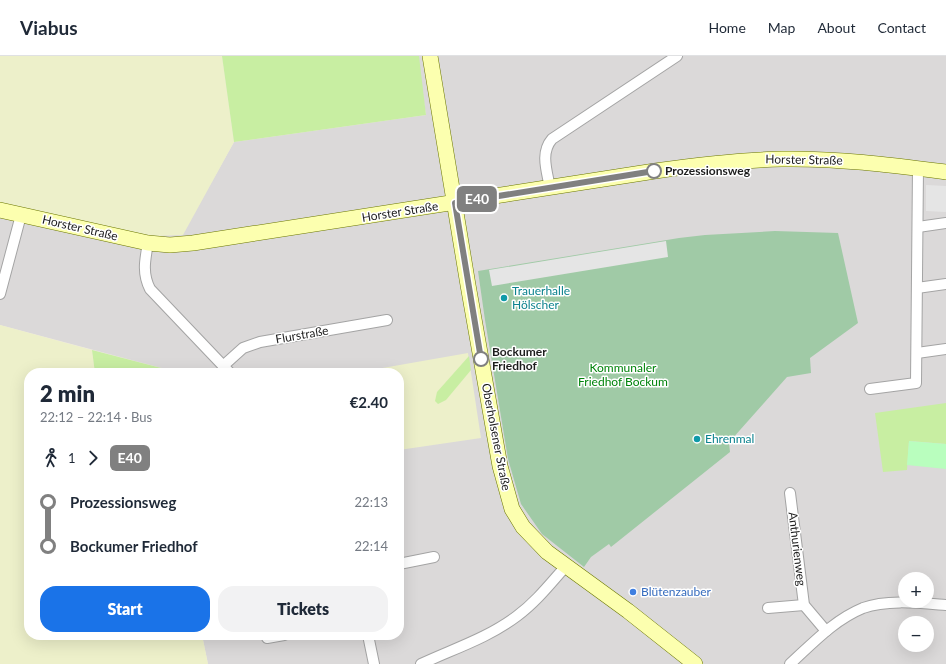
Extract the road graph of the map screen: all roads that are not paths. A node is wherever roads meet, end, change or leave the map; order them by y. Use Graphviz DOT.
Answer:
graph roads {
  1 [pos="430,56"];
  2 [pos="678,56"];
  3 [pos="918,168"];
  4 [pos="946,172"];
  5 [pos="550,188"];
  6 [pos="455,203"];
  7 [pos="0,210"];
  8 [pos="21,214"];
  9 [pos="946,223"];
  10 [pos="918,227"];
  11 [pos="148,243"];
  12 [pos="946,284"];
  13 [pos="917,288"];
  14 [pos="0,294"];
  15 [pos="387,320"];
  16 [pos="946,349"];
  17 [pos="917,353"];
  18 [pos="226,368"];
  19 [pos="228,368"];
  20 [pos="870,389"];
  21 [pos="790,493"];
  22 [pos="434,557"];
  23 [pos="404,563"];
  24 [pos="566,566"];
  25 [pos="804,605"];
  26 [pos="946,605"];
  27 [pos="768,608"];
  28 [pos="826,631"];
  29 [pos="369,640"];
  30 [pos="374,664"];
  31 [pos="421,664"];
  32 [pos="695,664"];
  33 [pos="790,664"];
  1 -- 6 [label="street, Oberholsener Straße"];
  2 -- 5 [label="street"];
  3 -- 4 [label="street, Horster Straße"];
  3 -- 5 [label="street, Horster Straße"];
  3 -- 10 [label="street"];
  5 -- 6 [label="street, Horster Straße"];
  6 -- 11 [label="street, Horster Straße"];
  6 -- 24 [label="street, Oberholsener Straße"];
  7 -- 8 [label="street, Horster Straße"];
  8 -- 11 [label="street, Horster Straße"];
  8 -- 14 [label="street"];
  9 -- 10 [label="street"];
  10 -- 13 [label="street"];
  11 -- 18 [label="street, Flurstraße"];
  12 -- 13 [label="street"];
  13 -- 17 [label="street"];
  15 -- 19 [label="street, Flurstraße"];
  16 -- 17 [label="street"];
  17 -- 20 [label="street"];
  21 -- 25 [label="street, Anthurienweg"];
  22 -- 23 [label="street"];
  24 -- 31 [label="street"];
  24 -- 32 [label="street, Oberholsener Straße"];
  25 -- 27 [label="street"];
  25 -- 28 [label="street"];
  26 -- 28 [label="street"];
  28 -- 33 [label="street"];
  29 -- 30 [label="street"];
}
